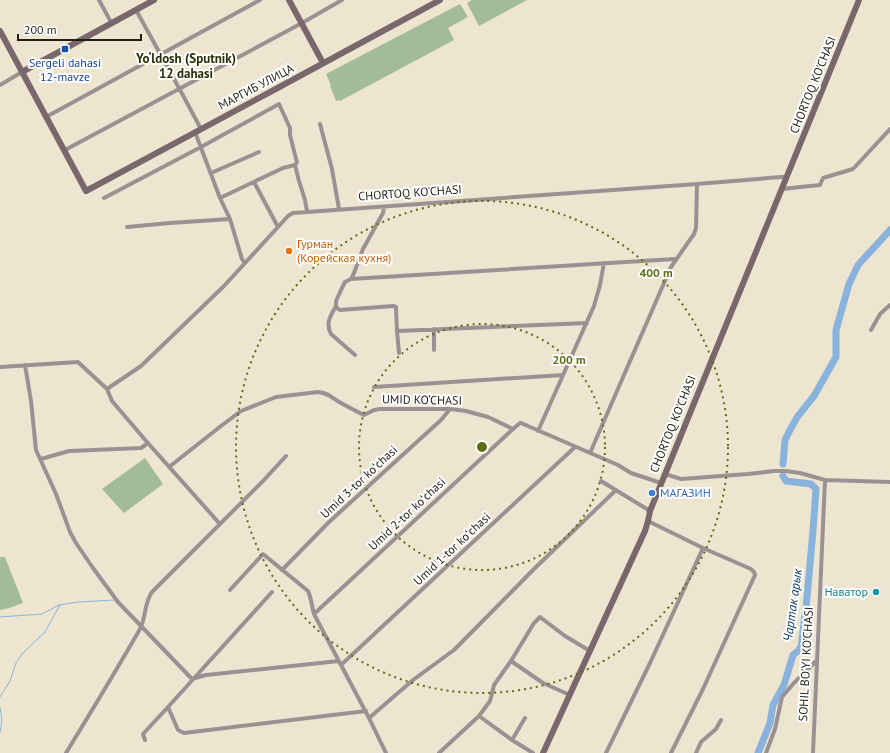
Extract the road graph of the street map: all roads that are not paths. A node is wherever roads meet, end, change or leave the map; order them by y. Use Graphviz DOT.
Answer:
graph roads {
  1 [pos="99,0"];
  2 [pos="154,0"];
  3 [pos="260,0"];
  4 [pos="289,0"];
  5 [pos="342,0"];
  6 [pos="859,0"];
  7 [pos="437,1"];
  8 [pos="136,10"];
  9 [pos="302,23"];
  10 [pos="112,24"];
  11 [pos="0,31"];
  12 [pos="160,54"];
  13 [pos="323,63"];
  14 [pos="22,72"];
  15 [pos="0,85"];
  16 [pos="179,88"];
  17 [pos="46,117"];
  18 [pos="320,124"];
  19 [pos="890,129"];
  20 [pos="198,131"];
  21 [pos="201,147"];
  22 [pos="65,150"];
  23 [pos="259,152"];
  24 [pos="295,165"];
  25 [pos="211,173"];
  26 [pos="786,177"];
  27 [pos="254,182"];
  28 [pos="697,184"];
  29 [pos="782,189"];
  30 [pos="104,198"];
  31 [pos="220,198"];
  32 [pos="384,207"];
  33 [pos="339,209"];
  34 [pos="307,211"];
  35 [pos="230,219"];
  36 [pos="127,227"];
  37 [pos="278,227"];
  38 [pos="675,259"];
  39 [pos="245,263"];
  40 [pos="604,263"];
  41 [pos="351,279"];
  42 [pos="890,304"];
  43 [pos="336,306"];
  44 [pos="587,323"];
  45 [pos="434,329"];
  46 [pos="871,330"];
  47 [pos="397,331"];
  48 [pos="434,350"];
  49 [pos="399,353"];
  50 [pos="355,355"];
  51 [pos="25,365"];
  52 [pos="0,367"];
  53 [pos="563,376"];
  54 [pos="374,387"];
  55 [pos="107,389"];
  56 [pos="450,409"];
  57 [pos="513,429"];
  58 [pos="538,430"];
  59 [pos="148,443"];
  60 [pos="576,447"];
  61 [pos="590,453"];
  62 [pos="286,456"];
  63 [pos="41,459"];
  64 [pos="169,467"];
  65 [pos="665,474"];
  66 [pos="825,480"];
  67 [pos="602,481"];
  68 [pos="890,482"];
  69 [pos="661,483"];
  70 [pos="616,490"];
  71 [pos="650,511"];
  72 [pos="648,521"];
  73 [pos="220,524"];
  74 [pos="703,548"];
  75 [pos="282,570"];
  76 [pos="230,590"];
  77 [pos="272,592"];
  78 [pos="314,614"];
  79 [pos="141,627"];
  80 [pos="590,652"];
  81 [pos="817,660"];
  82 [pos="339,661"];
  83 [pos="511,661"];
  84 [pos="341,665"];
  85 [pos="192,680"];
  86 [pos="570,695"];
  87 [pos="168,707"];
  88 [pos="366,711"];
  89 [pos="479,716"];
  90 [pos="369,718"];
  91 [pos="525,718"];
  92 [pos="721,720"];
  93 [pos="145,740"];
  94 [pos="512,740"];
  95 [pos="66,753"];
  96 [pos="386,753"];
  97 [pos="439,753"];
  98 [pos="532,753"];
  99 [pos="542,753"];
  100 [pos="606,753"];
  101 [pos="671,753"];
  102 [pos="696,753"];
  103 [pos="766,753"];
  104 [pos="812,753"];
  1 -- 10 [label="street"];
  2 -- 8 [label="street"];
  3 -- 12 [label="street"];
  4 -- 9 [label="street"];
  5 -- 9 [label="street"];
  6 -- 26 [label="street, CHORTOQ KO'CHASI"];
  7 -- 13 [label="street, МАРГИБ УЛИЦА"];
  8 -- 10 [label="street"];
  8 -- 12 [label="street"];
  9 -- 13 [label="street"];
  9 -- 16 [label="street"];
  10 -- 14 [label="street"];
  11 -- 14 [label="street"];
  12 -- 16 [label="street"];
  12 -- 17 [label="street"];
  13 -- 20 [label="street, МАРГИБ УЛИЦА"];
  14 -- 15 [label="street"];
  14 -- 17 [label="street"];
  16 -- 20 [label="street"];
  16 -- 22 [label="street"];
  17 -- 22 [label="street"];
  18 -- 33 [label="street"];
  19 -- 29 [label="street"];
  20 -- 21 [label="street"];
  20 -- 22 [label="street, МАРГИБ УЛИЦА"];
  21 -- 24 [label="street"];
  21 -- 25 [label="street"];
  21 -- 30 [label="street"];
  23 -- 25 [label="street"];
  24 -- 27 [label="street"];
  24 -- 34 [label="street"];
  25 -- 31 [label="street"];
  26 -- 28 [label="street, CHORTOQ KO'CHASI"];
  26 -- 29 [label="street, CHORTOQ KO'CHASI"];
  27 -- 31 [label="street"];
  27 -- 37 [label="street"];
  28 -- 32 [label="street, CHORTOQ KO'CHASI"];
  28 -- 38 [label="street"];
  29 -- 65 [label="street, CHORTOQ KO'CHASI"];
  31 -- 35 [label="street"];
  32 -- 33 [label="street, CHORTOQ KO'CHASI"];
  32 -- 41 [label="street"];
  33 -- 34 [label="street, CHORTOQ KO'CHASI"];
  34 -- 37 [label="street, CHORTOQ KO'CHASI"];
  35 -- 36 [label="street"];
  35 -- 39 [label="street"];
  37 -- 39 [label="street, CHORTOQ KO'CHASI"];
  38 -- 40 [label="street"];
  38 -- 61 [label="street"];
  39 -- 55 [label="street, CHORTOQ KO'CHASI"];
  40 -- 41 [label="street"];
  40 -- 44 [label="street"];
  41 -- 43 [label="street"];
  42 -- 46 [label="street"];
  43 -- 47 [label="street"];
  43 -- 50 [label="street"];
  44 -- 45 [label="street"];
  44 -- 53 [label="street"];
  45 -- 47 [label="street"];
  45 -- 48 [label="street"];
  47 -- 49 [label="street"];
  51 -- 52 [label="street"];
  51 -- 55 [label="street"];
  51 -- 63 [label="street"];
  53 -- 54 [label="street"];
  53 -- 58 [label="street"];
  55 -- 59 [label="street"];
  56 -- 57 [label="street, UMID KO‘CHASI"];
  56 -- 64 [label="street, UMID KO‘CHASI"];
  56 -- 75 [label="street, Umid 3-tor koʻchasi"];
  57 -- 58 [label="street"];
  57 -- 78 [label="street, Umid 2-tor koʻchasi"];
  58 -- 60 [label="street"];
  59 -- 63 [label="street"];
  59 -- 64 [label="street"];
  60 -- 61 [label="street"];
  60 -- 84 [label="street, Umid 1-tor koʻchasi"];
  61 -- 69 [label="street"];
  62 -- 73 [label="street"];
  63 -- 79 [label="street"];
  64 -- 73 [label="street"];
  65 -- 66 [label="street"];
  65 -- 69 [label="street, CHORTOQ KO'CHASI"];
  66 -- 68 [label="street"];
  66 -- 81 [label="street, SOHIL BO'YI KO'CHASI"];
  67 -- 70 [label="street"];
  69 -- 71 [label="street, CHORTOQ KO'CHASI"];
  70 -- 71 [label="street"];
  70 -- 90 [label="street"];
  71 -- 72 [label="street, CHORTOQ KO'CHASI"];
  72 -- 74 [label="street"];
  72 -- 80 [label="street, CHORTOQ KO'CHASI"];
  73 -- 79 [label="street"];
  74 -- 100 [label="street"];
  74 -- 101 [label="street"];
  75 -- 76 [label="street"];
  75 -- 78 [label="street"];
  77 -- 85 [label="street"];
  78 -- 82 [label="street"];
  79 -- 85 [label="street"];
  79 -- 95 [label="street"];
  80 -- 83 [label="street"];
  80 -- 86 [label="street, CHORTOQ KO'CHASI"];
  81 -- 103 [label="street"];
  81 -- 104 [label="street, SOHIL BO'YI KO'CHASI"];
  82 -- 84 [label="street"];
  82 -- 85 [label="street"];
  83 -- 86 [label="street"];
  83 -- 89 [label="street"];
  84 -- 88 [label="street"];
  85 -- 87 [label="street"];
  86 -- 99 [label="street, CHORTOQ KO'CHASI"];
  87 -- 88 [label="street"];
  87 -- 93 [label="street"];
  88 -- 90 [label="street"];
  89 -- 94 [label="street"];
  89 -- 97 [label="street"];
  90 -- 96 [label="street"];
  91 -- 94 [label="street"];
  92 -- 102 [label="street"];
  94 -- 98 [label="street"];
}
